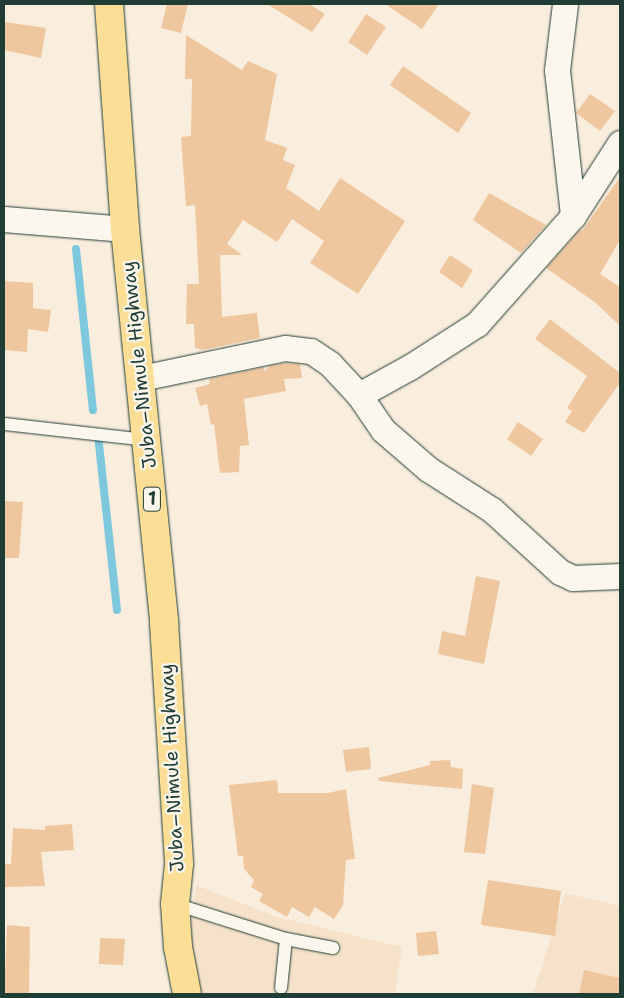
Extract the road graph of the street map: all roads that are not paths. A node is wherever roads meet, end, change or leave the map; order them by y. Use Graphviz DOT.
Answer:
graph roads {
  1 [pos="108,4"];
  2 [pos="565,4"];
  3 [pos="620,143"];
  4 [pos="573,216"];
  5 [pos="4,219"];
  6 [pos="125,229"];
  7 [pos="141,378"];
  8 [pos="358,395"];
  9 [pos="4,424"];
  10 [pos="146,440"];
  11 [pos="620,576"];
  12 [pos="175,904"];
  13 [pos="286,939"];
  14 [pos="333,948"];
  15 [pos="281,988"];
  16 [pos="187,994"];
  1 -- 6 [label="main road, Juba–Nimule Highway / 1"];
  2 -- 4 [label="street"];
  3 -- 4 [label="street"];
  4 -- 8 [label="street"];
  5 -- 6 [label="street"];
  6 -- 7 [label="main road, Juba–Nimule Highway / 1"];
  7 -- 8 [label="street"];
  7 -- 10 [label="main road, Juba–Nimule Highway / 1"];
  8 -- 11 [label="street"];
  9 -- 10 [label="lane"];
  10 -- 12 [label="main road, Juba–Nimule Highway / 1"];
  12 -- 13 [label="lane"];
  12 -- 16 [label="main road, Juba–Nimule Highway / 1"];
  13 -- 14 [label="lane"];
  13 -- 15 [label="lane"];
}
